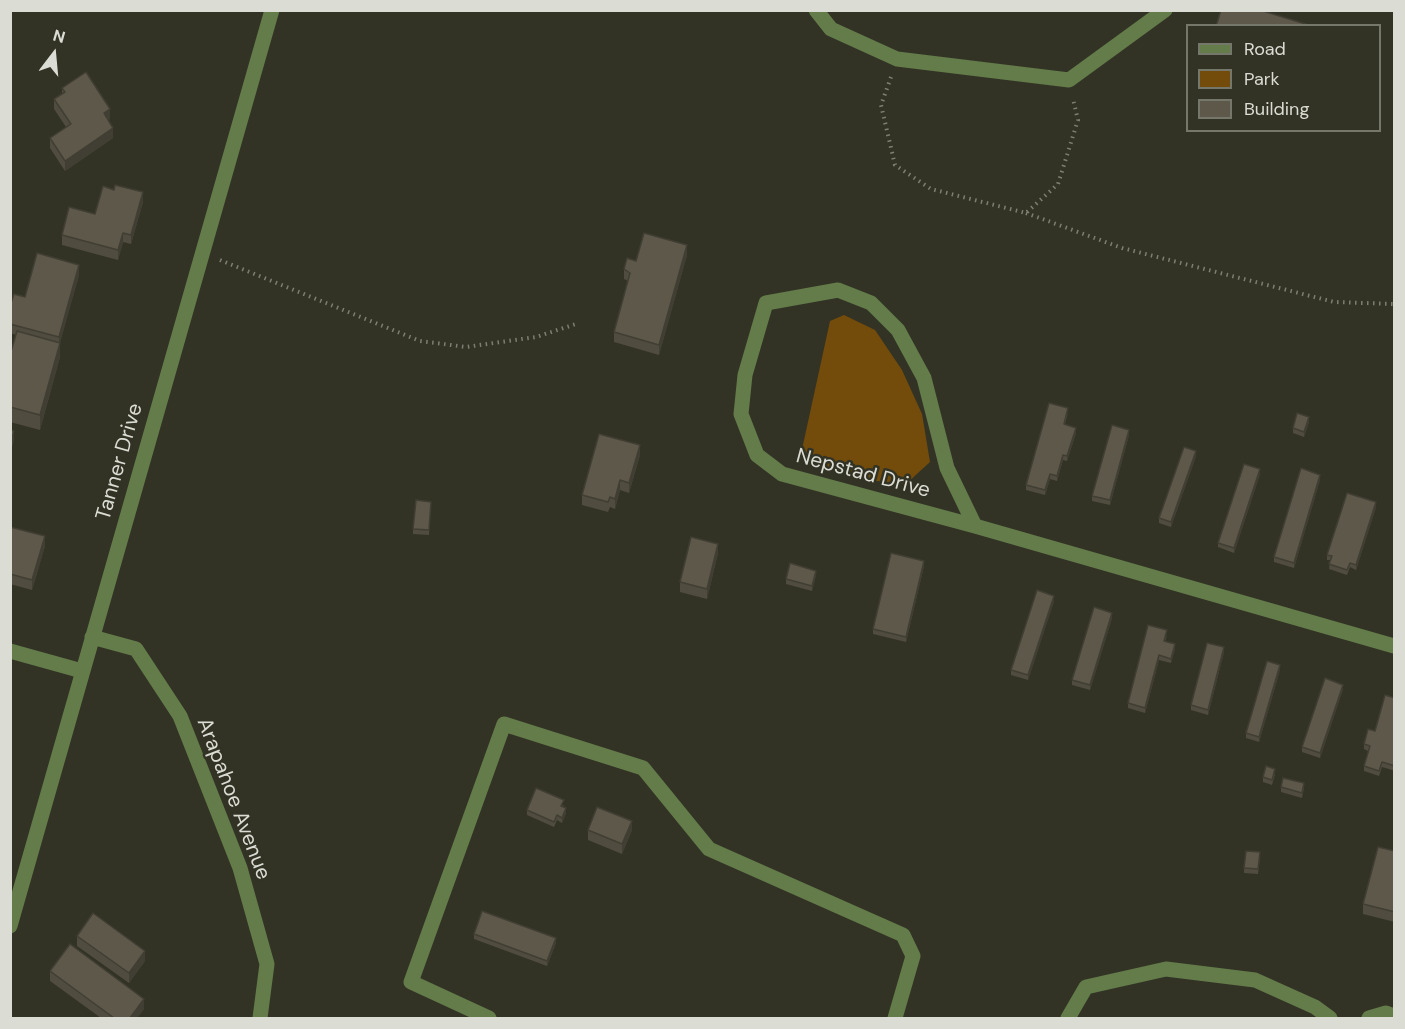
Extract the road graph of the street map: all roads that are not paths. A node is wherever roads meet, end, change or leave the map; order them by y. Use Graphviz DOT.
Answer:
graph roads {
  1 [pos="272,10"];
  2 [pos="816,10"];
  3 [pos="1165,10"];
  4 [pos="975,526"];
  5 [pos="92,637"];
  6 [pos="1395,646"];
  7 [pos="10,651"];
  8 [pos="82,670"];
  9 [pos="10,926"];
  10 [pos="1395,1016"];
  11 [pos="260,1018"];
  12 [pos="489,1018"];
  13 [pos="895,1018"];
  14 [pos="1068,1018"];
  15 [pos="1330,1018"];
  16 [pos="1369,1018"];
  1 -- 5 [label="street, Tanner Drive"];
  2 -- 3 [label="street"];
  4 -- 4 [label="street, Nepstad Drive"];
  4 -- 6 [label="street, Nepstad Drive"];
  5 -- 8 [label="street, Tanner Drive"];
  5 -- 11 [label="street, Arapahoe Avenue"];
  7 -- 8 [label="street"];
  8 -- 9 [label="street, Tanner Drive"];
  10 -- 16 [label="street"];
  12 -- 13 [label="street"];
  14 -- 15 [label="street"];
}
